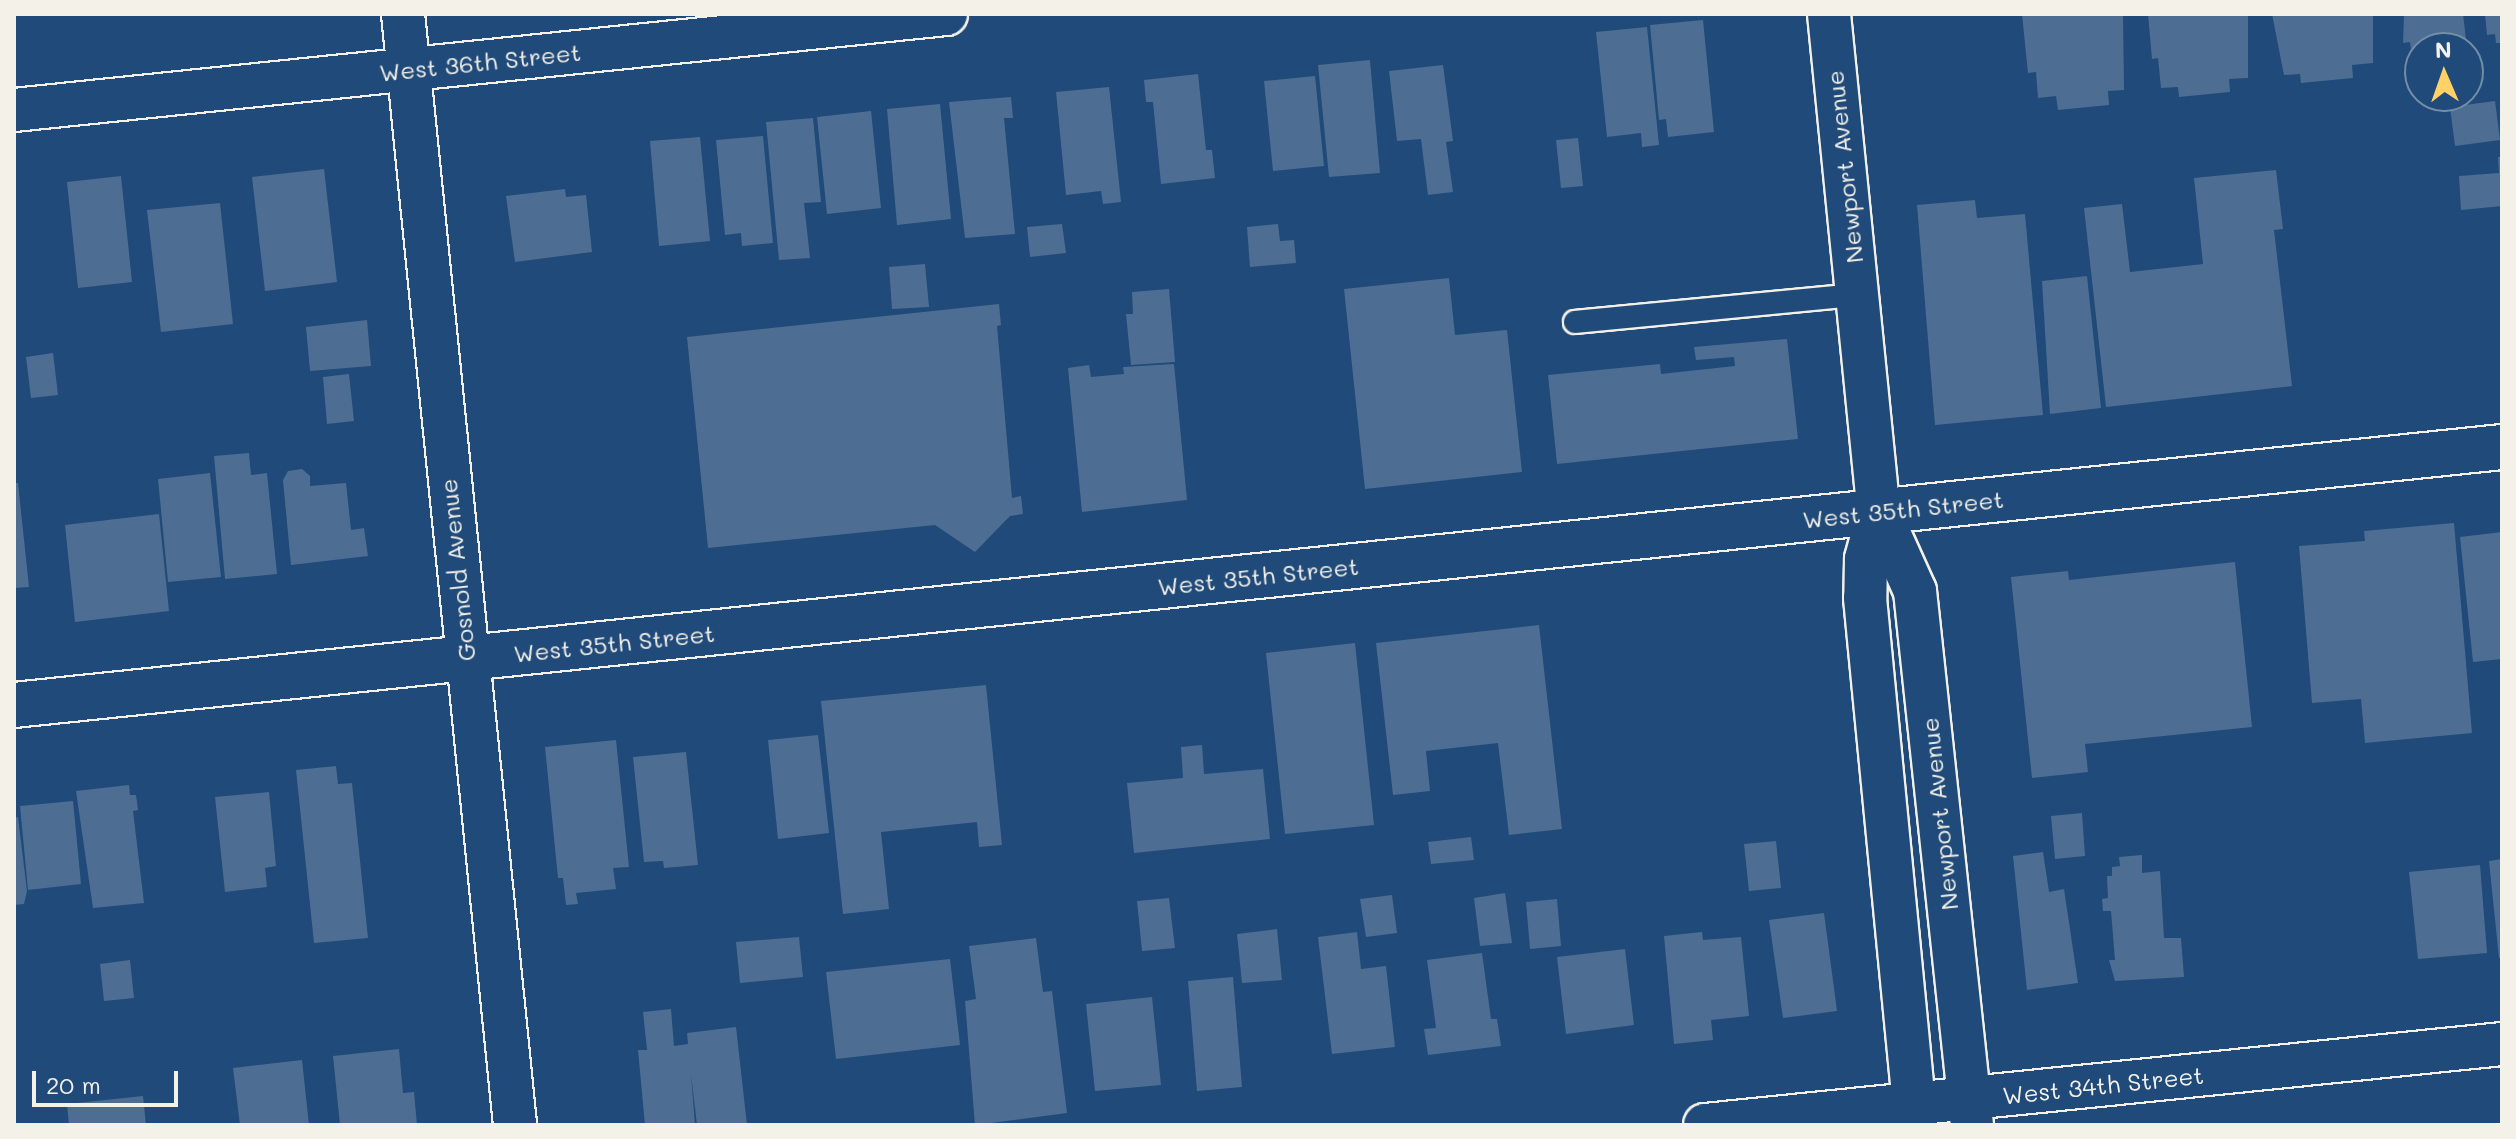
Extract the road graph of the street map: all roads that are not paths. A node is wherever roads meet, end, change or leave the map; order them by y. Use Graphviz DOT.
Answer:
graph roads {
  1 [pos="403,14"];
  2 [pos="946,14"];
  3 [pos="1829,14"];
  4 [pos="407,70"];
  5 [pos="14,110"];
  6 [pos="1856,295"];
  7 [pos="1575,322"];
  8 [pos="2502,447"];
  9 [pos="1879,511"];
  10 [pos="466,658"];
  11 [pos="14,705"];
  12 [pos="2502,1044"];
  13 [pos="1970,1112"];
  14 [pos="1915,1114"];
  15 [pos="515,1125"];
  16 [pos="1705,1125"];
  1 -- 4 [label="street, Gosnold Avenue"];
  2 -- 4 [label="street, West 36th Street"];
  3 -- 6 [label="street, Newport Avenue"];
  4 -- 5 [label="street, West 36th Street"];
  4 -- 10 [label="street, Gosnold Avenue"];
  6 -- 7 [label="lane"];
  6 -- 9 [label="street, Newport Avenue"];
  8 -- 9 [label="street, West 35th Street"];
  9 -- 10 [label="street, West 35th Street"];
  9 -- 13 [label="street, Newport Avenue"];
  9 -- 14 [label="street, Newport Avenue"];
  10 -- 11 [label="street, West 35th Street"];
  10 -- 15 [label="street, Gosnold Avenue"];
  12 -- 13 [label="street, West 34th Street"];
  13 -- 14 [label="street, West 34th Street"];
  14 -- 16 [label="street, West 34th Street"];
}
